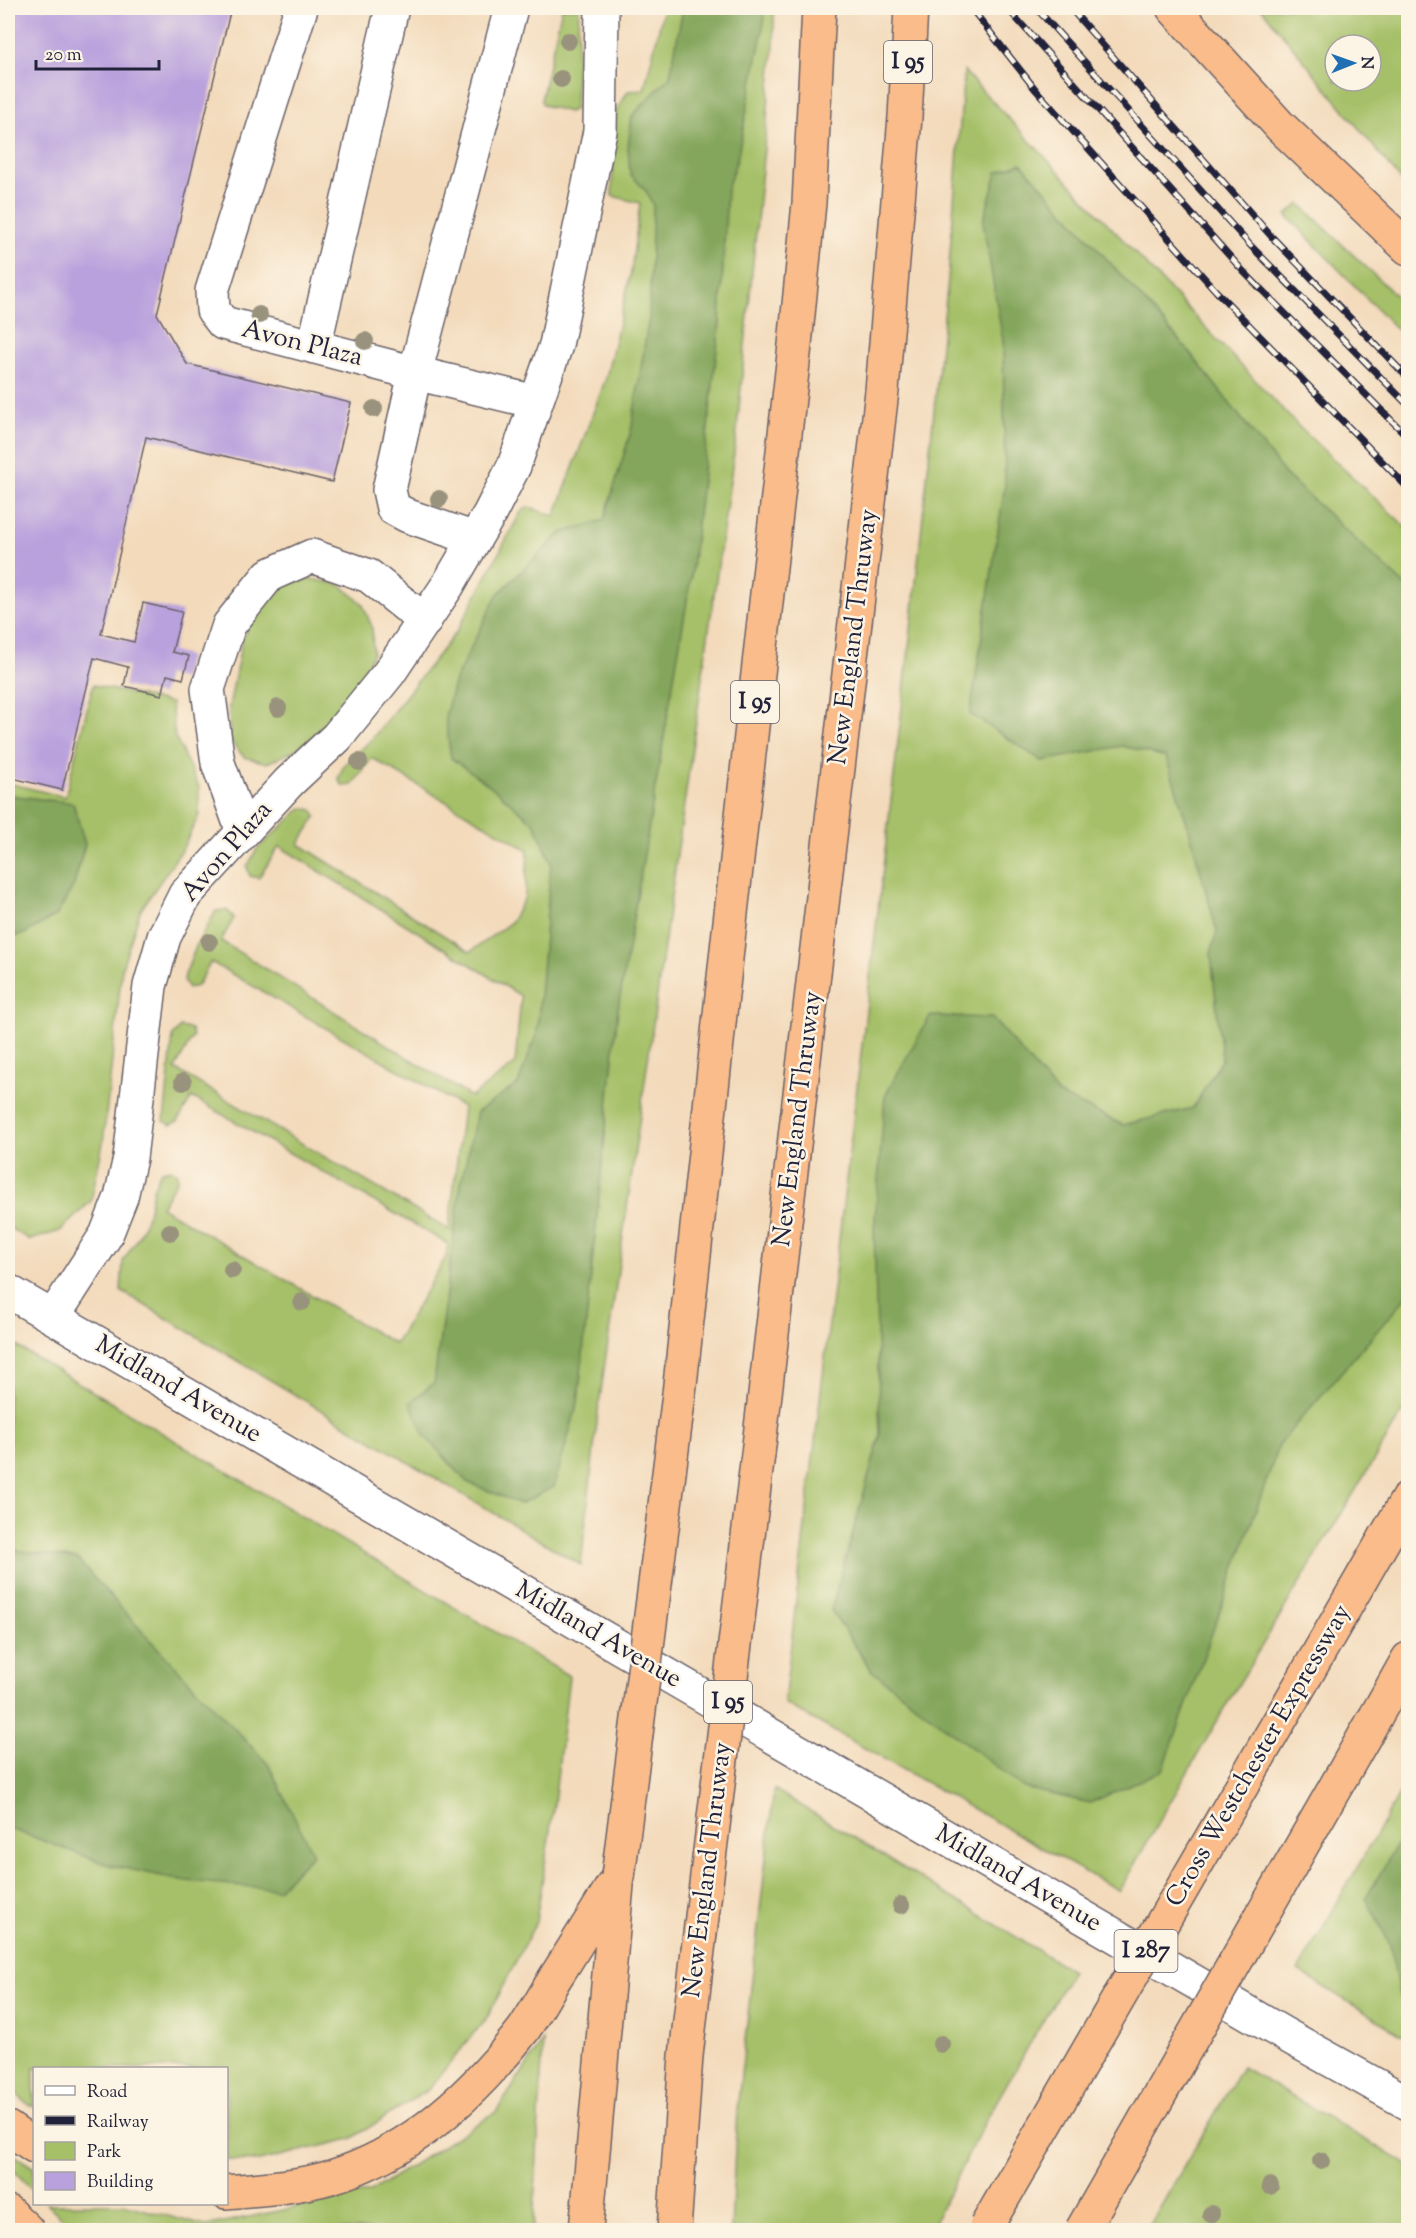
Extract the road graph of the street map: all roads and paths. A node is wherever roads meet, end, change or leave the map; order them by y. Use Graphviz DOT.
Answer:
graph roads {
  1 [pos="301,8"];
  2 [pos="392,8"];
  3 [pos="511,8"];
  4 [pos="602,8"];
  5 [pos="819,8"];
  6 [pos="911,8"];
  7 [pos="1173,8"];
  8 [pos="1408,248"];
  9 [pos="314,347"];
  10 [pos="415,373"];
  11 [pos="536,402"];
  12 [pos="475,539"];
  13 [pos="425,621"];
  14 [pos="243,832"];
  15 [pos="8,1291"];
  16 [pos="53,1317"];
  17 [pos="1408,1498"];
  18 [pos="1408,1659"];
  19 [pos="618,1877"];
  20 [pos="1408,2103"];
  21 [pos="8,2128"];
  22 [pos="33,2145"];
  23 [pos="228,2192"];
  24 [pos="8,2212"];
  25 [pos="984,2229"];
  26 [pos="27,2230"];
  27 [pos="586,2230"];
  28 [pos="675,2230"];
  29 [pos="1082,2230"];
  1 -- 9 [label="street, Avon Plaza"];
  2 -- 9 [label="street"];
  3 -- 10 [label="street"];
  4 -- 11 [label="street, Avon Plaza"];
  5 -- 19 [label="highway, I 95, bridge"];
  6 -- 28 [label="highway, New England Thruway / I 95, bridge"];
  7 -- 8 [label="highway"];
  9 -- 10 [label="street, Avon Plaza"];
  10 -- 11 [label="street, Avon Plaza"];
  10 -- 12 [label="street"];
  11 -- 12 [label="street, Avon Plaza"];
  12 -- 13 [label="street, Avon Plaza"];
  13 -- 14 [label="street, Avon Plaza"];
  13 -- 14 [label="street"];
  14 -- 16 [label="street, Avon Plaza"];
  15 -- 16 [label="street, Midland Avenue"];
  16 -- 20 [label="street, Midland Avenue"];
  17 -- 25 [label="highway, Cross Westchester Expressway / I 287, bridge"];
  18 -- 29 [label="highway, bridge"];
  19 -- 23 [label="highway"];
  19 -- 27 [label="highway, I 95"];
  21 -- 22 [label="highway"];
  24 -- 26 [label="highway"];
}
